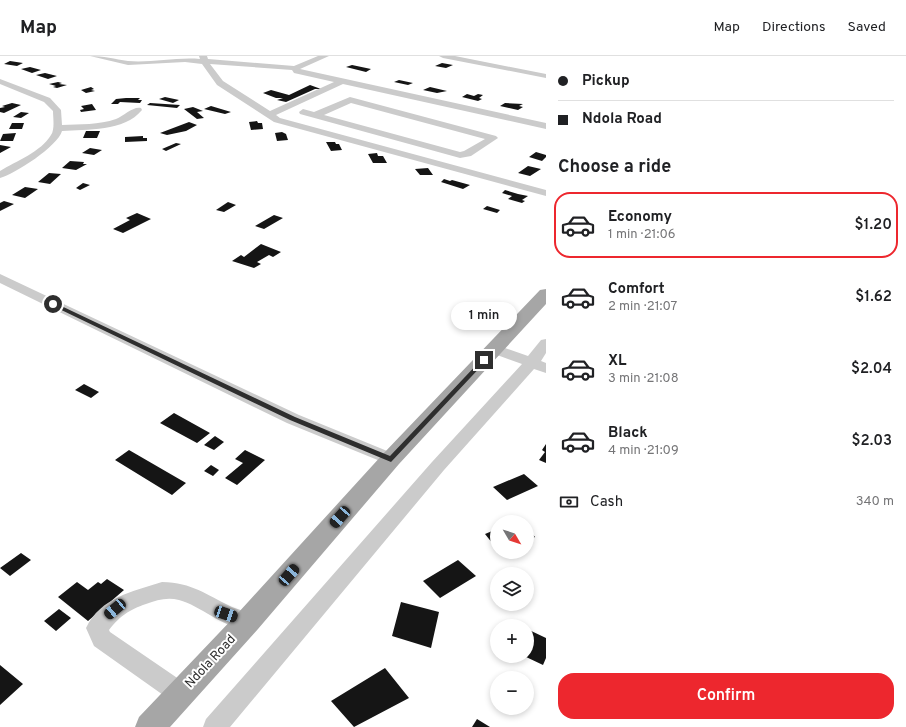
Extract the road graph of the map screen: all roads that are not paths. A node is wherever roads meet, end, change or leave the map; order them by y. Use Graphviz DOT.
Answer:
graph roads {
  1 [pos="94,56"];
  2 [pos="325,56"];
  3 [pos="443,56"];
  4 [pos="204,59"];
  5 [pos="295,68"];
  6 [pos="546,76"];
  7 [pos="344,80"];
  8 [pos="0,81"];
  9 [pos="454,105"];
  10 [pos="138,110"];
  11 [pos="303,112"];
  12 [pos="269,115"];
  13 [pos="316,116"];
  14 [pos="426,120"];
  15 [pos="546,126"];
  16 [pos="58,128"];
  17 [pos="394,137"];
  18 [pos="0,175"];
  19 [pos="546,193"];
  20 [pos="0,278"];
  21 [pos="546,294"];
  22 [pos="546,343"];
  23 [pos="494,349"];
  24 [pos="539,365"];
  25 [pos="391,459"];
  26 [pos="248,621"];
  27 [pos="181,694"];
  28 [pos="150,727"];
  29 [pos="215,727"];
  1 -- 4 [label="street"];
  2 -- 5 [label="street"];
  3 -- 6 [label="street"];
  4 -- 5 [label="street"];
  4 -- 12 [label="street"];
  5 -- 7 [label="street"];
  7 -- 9 [label="street"];
  7 -- 12 [label="street"];
  8 -- 16 [label="street"];
  9 -- 14 [label="street"];
  9 -- 15 [label="street"];
  10 -- 16 [label="street"];
  11 -- 13 [label="street"];
  12 -- 19 [label="street"];
  13 -- 14 [label="street"];
  13 -- 17 [label="street"];
  14 -- 17 [label="street"];
  14 -- 17 [label="street"];
  16 -- 18 [label="street"];
  20 -- 25 [label="street"];
  21 -- 23 [label="main road, Ndola Road"];
  22 -- 24 [label="street"];
  23 -- 24 [label="street"];
  23 -- 25 [label="main road, Ndola Road"];
  24 -- 29 [label="street"];
  25 -- 26 [label="main road, Ndola Road"];
  26 -- 27 [label="main road, Ndola Road"];
  26 -- 27 [label="street"];
  27 -- 28 [label="main road, Ndola Road"];
}
